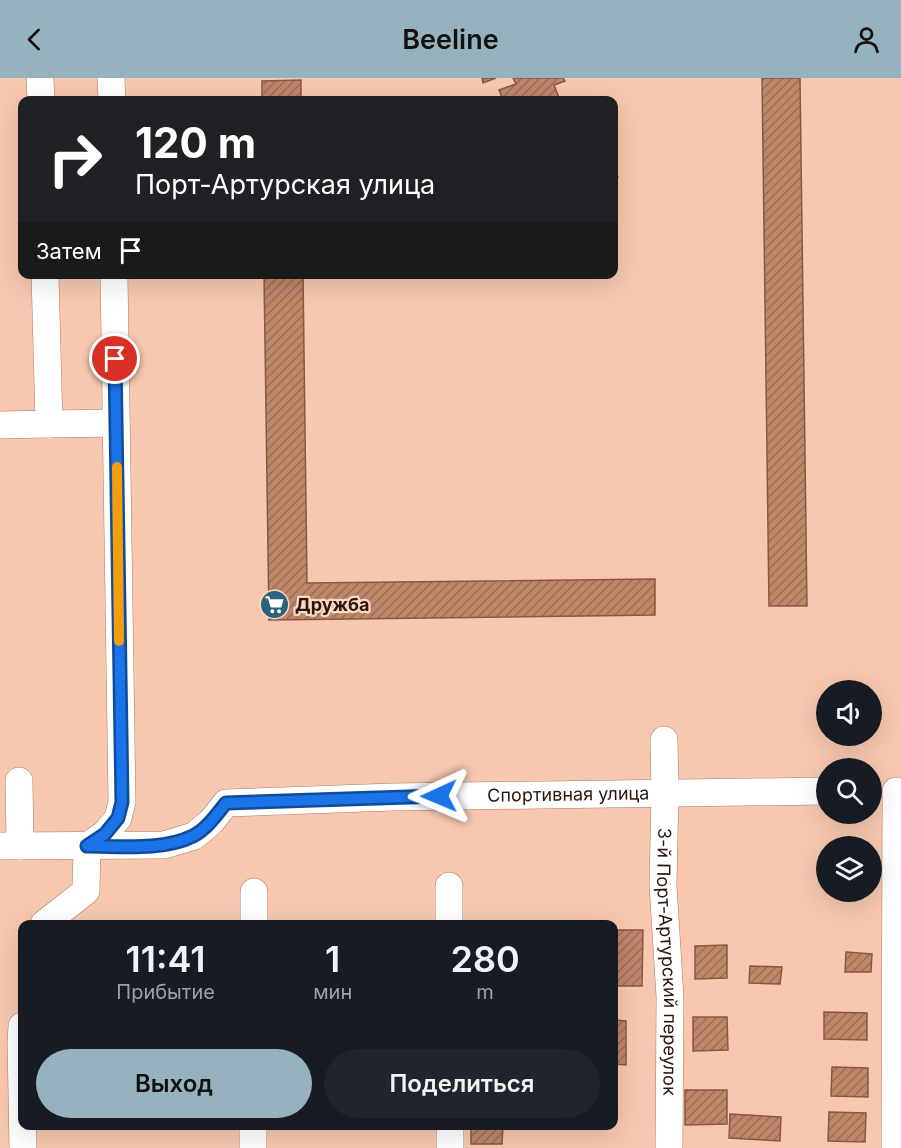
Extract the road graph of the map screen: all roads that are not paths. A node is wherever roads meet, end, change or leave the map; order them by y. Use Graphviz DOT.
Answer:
graph roads {
  1 [pos="40,78"];
  2 [pos="111,78"];
  3 [pos="40,96"];
  4 [pos="112,96"];
  5 [pos="45,279"];
  6 [pos="114,279"];
  7 [pos="116,423"];
  8 [pos="49,424"];
  9 [pos="0,425"];
  10 [pos="664,740"];
  11 [pos="19,781"];
  12 [pos="816,791"];
  13 [pos="890,791"];
  14 [pos="666,793"];
  15 [pos="10,846"];
  16 [pos="87,846"];
  17 [pos="449,886"];
  18 [pos="254,892"];
  19 [pos="49,920"];
  20 [pos="254,920"];
  21 [pos="449,920"];
  22 [pos="23,1130"];
  23 [pos="253,1130"];
  24 [pos="450,1130"];
  25 [pos="23,1148"];
  26 [pos="253,1148"];
  27 [pos="450,1148"];
  28 [pos="669,1148"];
  29 [pos="895,1148"];
  1 -- 3 [label="street"];
  2 -- 4 [label="street"];
  5 -- 8 [label="street"];
  6 -- 7 [label="street"];
  7 -- 8 [label="street"];
  7 -- 16 [label="street"];
  8 -- 9 [label="street"];
  10 -- 14 [label="street, 3-й Порт-Артурский переулок"];
  11 -- 15 [label="street"];
  12 -- 14 [label="street, Спортивная улица"];
  13 -- 29 [label="street"];
  14 -- 16 [label="street, Спортивная улица"];
  14 -- 28 [label="street, 3-й Порт-Артурский переулок"];
  15 -- 16 [label="street, Спортивная улица"];
  16 -- 19 [label="street"];
  17 -- 21 [label="street"];
  18 -- 20 [label="street"];
  22 -- 25 [label="street"];
  23 -- 26 [label="street"];
  24 -- 27 [label="street"];
}
